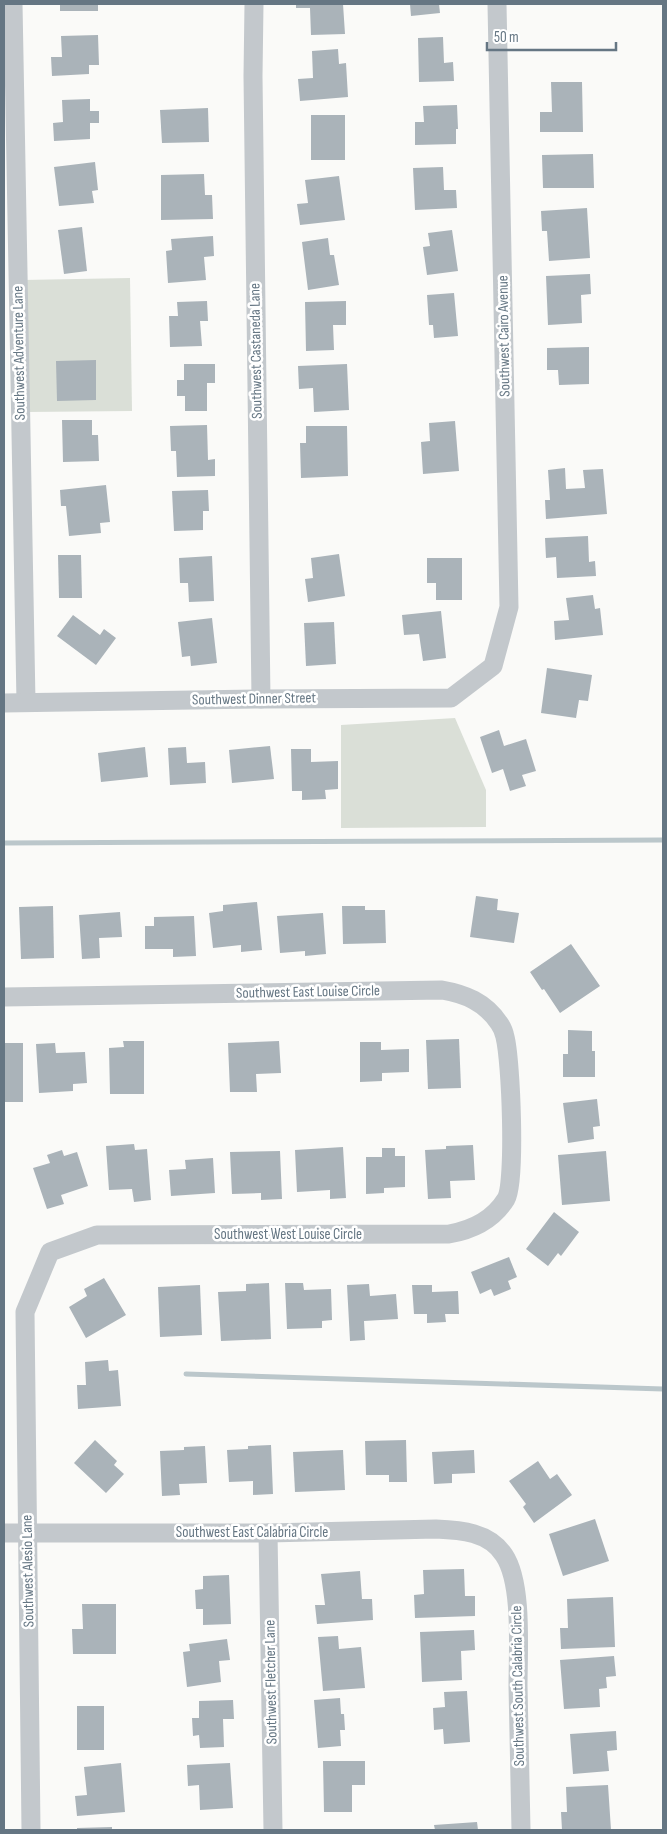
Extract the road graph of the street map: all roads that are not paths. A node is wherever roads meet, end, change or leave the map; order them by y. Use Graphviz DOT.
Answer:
graph roads {
  1 [pos="13,4"];
  2 [pos="254,4"];
  3 [pos="497,4"];
  4 [pos="493,666"];
  5 [pos="261,699"];
  6 [pos="26,702"];
  7 [pos="4,703"];
  8 [pos="4,997"];
  9 [pos="512,1124"];
  10 [pos="25,1312"];
  11 [pos="27,1532"];
  12 [pos="4,1533"];
  13 [pos="268,1533"];
  14 [pos="496,1546"];
  15 [pos="31,1830"];
  16 [pos="274,1830"];
  17 [pos="521,1830"];
  1 -- 6 [label="street, Southwest Adventure Lane"];
  2 -- 5 [label="street, Southwest Castaneda Lane"];
  3 -- 4 [label="street, Southwest Cairo Avenue"];
  4 -- 5 [label="street, Southwest Dinner Street"];
  5 -- 6 [label="street, Southwest Dinner Street"];
  6 -- 7 [label="street, Southwest Dinner Street"];
  8 -- 9 [label="street, Southwest East Louise Circle"];
  9 -- 10 [label="street, Southwest West Louise Circle"];
  10 -- 11 [label="street, Southwest Alesio Lane"];
  11 -- 12 [label="street, Southwest East Calabria Circle"];
  11 -- 13 [label="street, Southwest East Calabria Circle"];
  11 -- 15 [label="street, Southwest Alesio Lane"];
  13 -- 14 [label="street, Southwest East Calabria Circle"];
  13 -- 16 [label="street, Southwest Fletcher Lane"];
  14 -- 17 [label="street, Southwest South Calabria Circle"];
}
